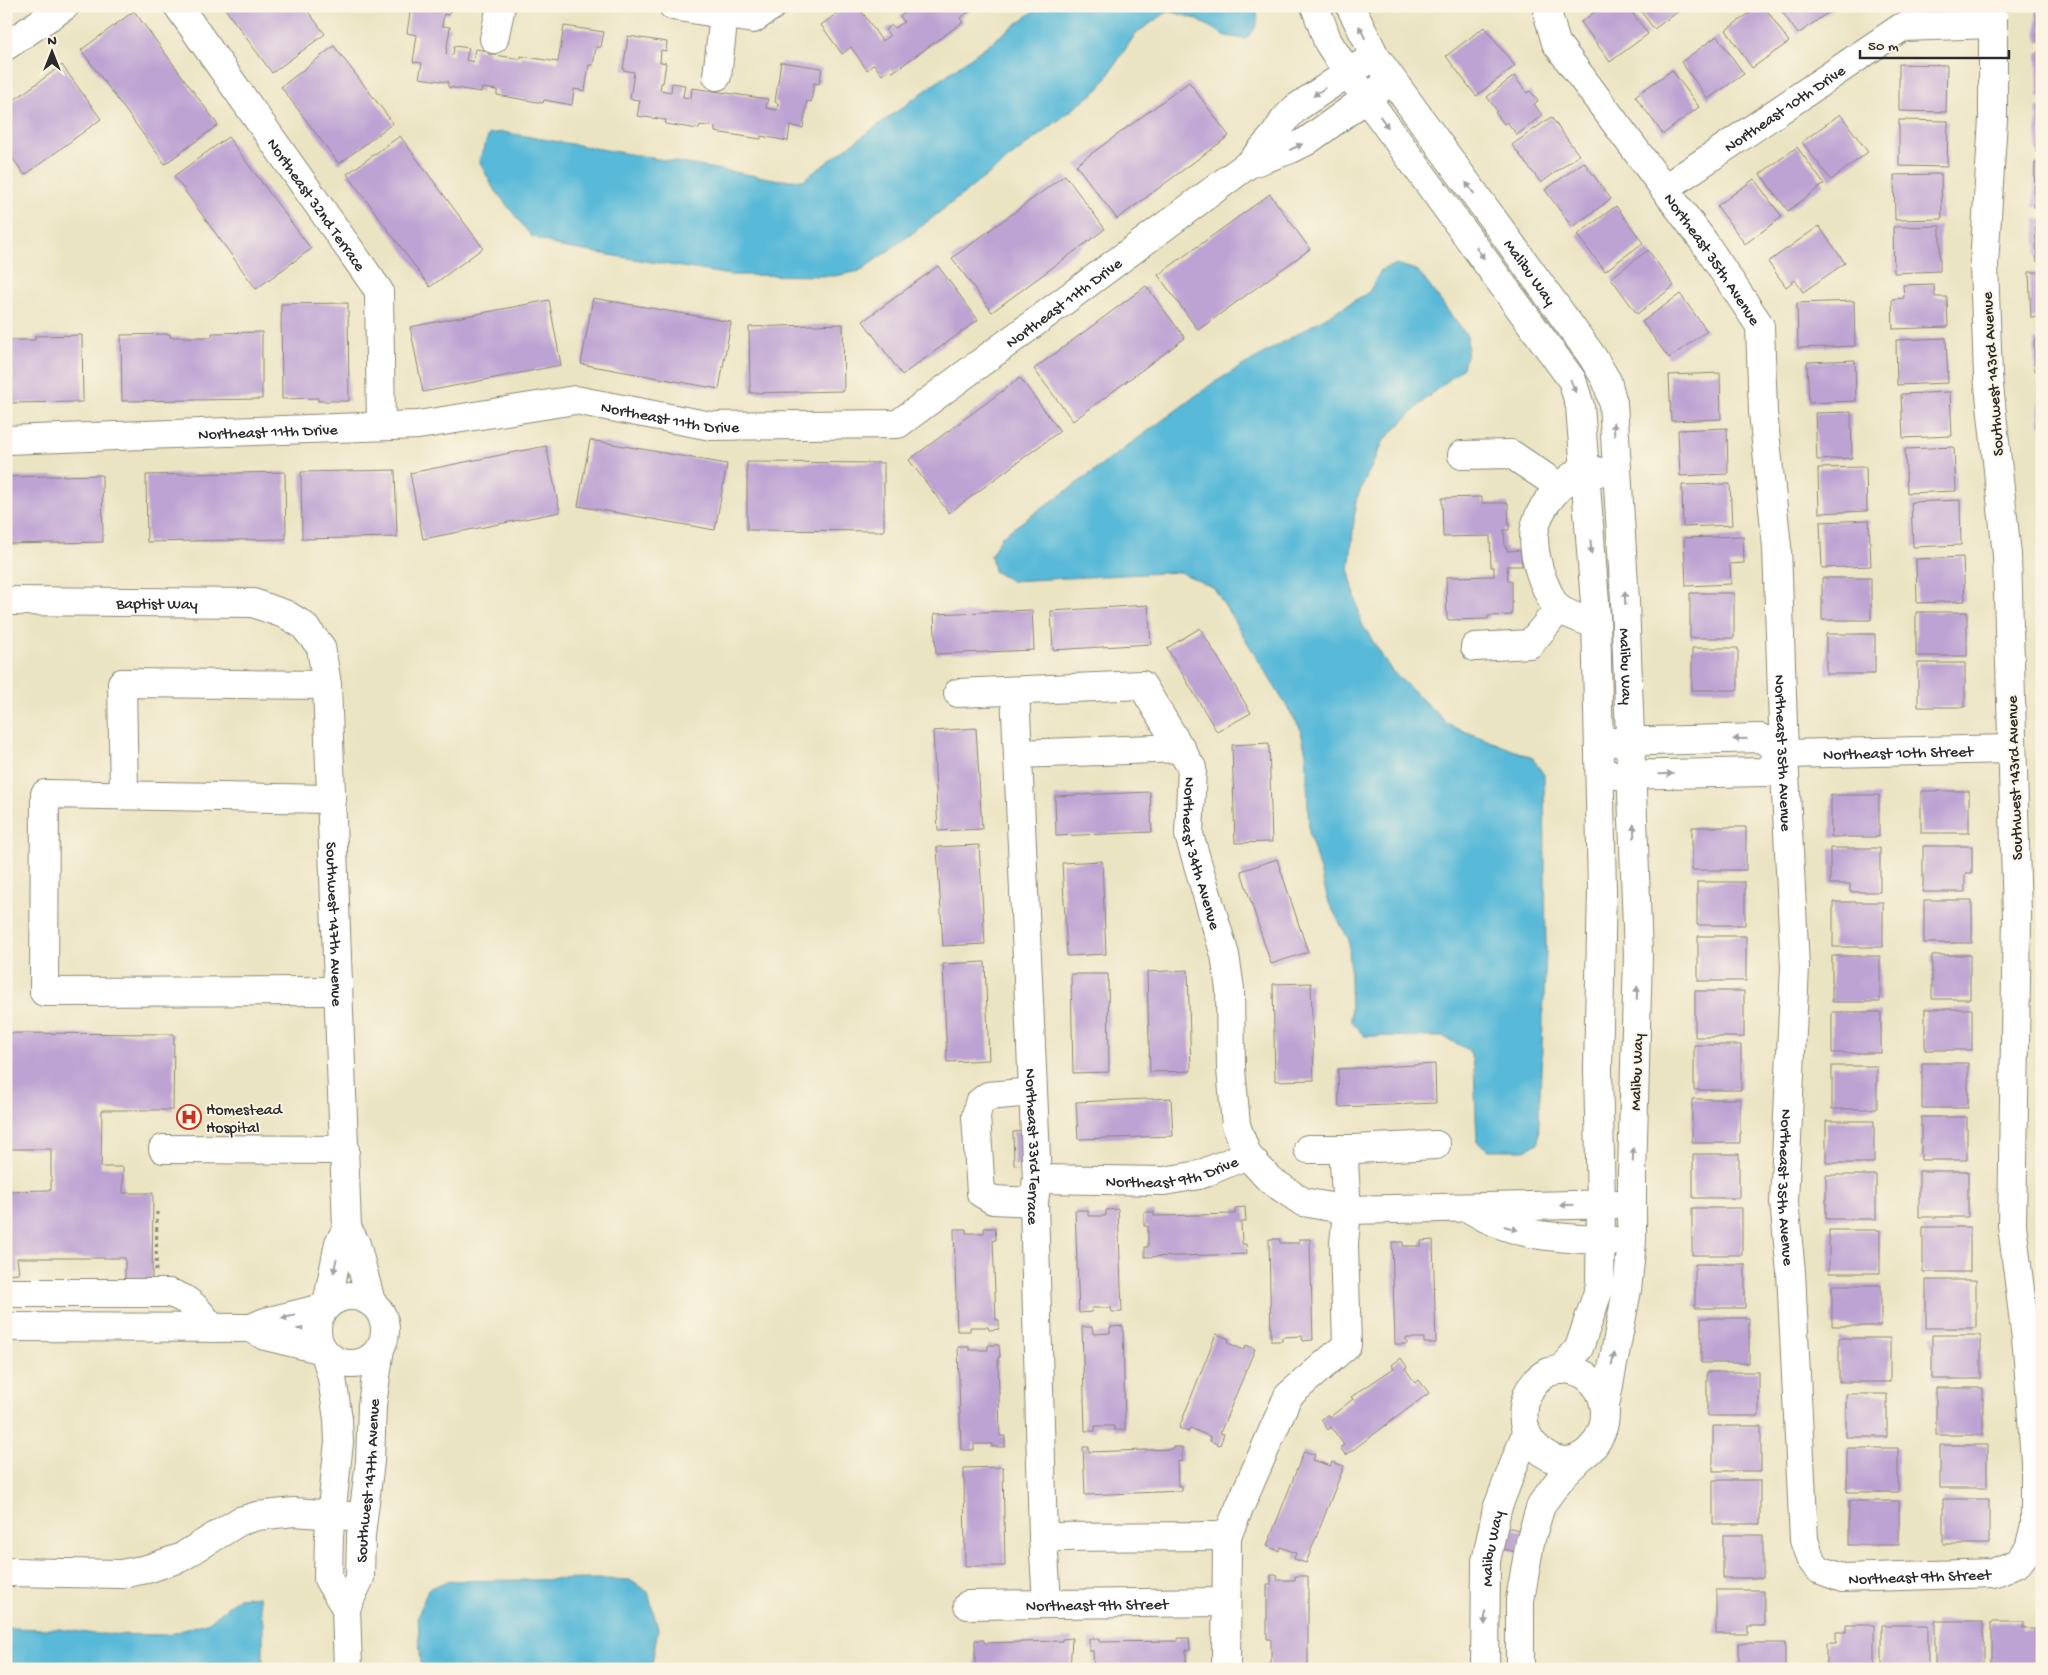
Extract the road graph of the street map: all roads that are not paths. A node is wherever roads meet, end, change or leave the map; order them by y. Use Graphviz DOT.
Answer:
graph roads {
  1 [pos="65,6"];
  2 [pos="178,6"];
  3 [pos="501,6"];
  4 [pos="673,6"];
  5 [pos="1315,6"];
  6 [pos="1350,6"];
  7 [pos="758,11"];
  8 [pos="1549,11"];
  9 [pos="724,14"];
  10 [pos="1993,15"];
  11 [pos="494,39"];
  12 [pos="6,46"];
  13 [pos="1375,56"];
  14 [pos="1348,72"];
  15 [pos="717,76"];
  16 [pos="1392,80"];
  17 [pos="1366,98"];
  18 [pos="1250,163"];
  19 [pos="1664,189"];
  20 [pos="381,426"];
  21 [pos="6,440"];
  22 [pos="1462,455"];
  23 [pos="1585,467"];
  24 [pos="1618,477"];
  25 [pos="1560,487"];
  26 [pos="6,601"];
  27 [pos="1559,609"];
  28 [pos="1596,624"];
  29 [pos="303,626"];
  30 [pos="1475,647"];
  31 [pos="327,685"];
  32 [pos="1015,691"];
  33 [pos="958,694"];
  34 [pos="1598,742"];
  35 [pos="1631,742"];
  36 [pos="1181,748"];
  37 [pos="2011,748"];
  38 [pos="1018,754"];
  39 [pos="1784,754"];
  40 [pos="1599,775"];
  41 [pos="1633,775"];
  42 [pos="124,795"];
  43 [pos="332,799"];
  44 [pos="338,991"];
  45 [pos="1032,1092"];
  46 [pos="1436,1146"];
  47 [pos="163,1149"];
  48 [pos="1308,1149"];
  49 [pos="1354,1149"];
  50 [pos="344,1150"];
  51 [pos="1247,1155"];
  52 [pos="1035,1190"];
  53 [pos="1600,1204"];
  54 [pos="1633,1204"];
  55 [pos="1467,1208"];
  56 [pos="1347,1210"];
  57 [pos="347,1228"];
  58 [pos="1600,1240"];
  59 [pos="1632,1241"];
  60 [pos="6,1293"];
  61 [pos="372,1302"];
  62 [pos="327,1306"];
  63 [pos="6,1327"];
  64 [pos="212,1328"];
  65 [pos="251,1328"];
  66 [pos="380,1348"];
  67 [pos="324,1351"];
  68 [pos="1561,1370"];
  69 [pos="1605,1406"];
  70 [pos="1526,1432"];
  71 [pos="1582,1456"];
  72 [pos="1501,1497"];
  73 [pos="1541,1505"];
  74 [pos="330,1514"];
  75 [pos="362,1517"];
  76 [pos="1227,1536"];
  77 [pos="1043,1537"];
  78 [pos="2029,1549"];
  79 [pos="1810,1558"];
  80 [pos="6,1572"];
  81 [pos="1226,1602"];
  82 [pos="1047,1603"];
  83 [pos="968,1605"];
  84 [pos="346,1608"];
  85 [pos="348,1669"];
  86 [pos="1226,1669"];
  87 [pos="1485,1669"];
  88 [pos="1520,1669"];
  1 -- 12 [label="street"];
  2 -- 20 [label="street, Northeast 32nd Terrace"];
  3 -- 11 [label="street"];
  4 -- 9 [label="street"];
  5 -- 14 [label="street, Malibu Way"];
  13 -- 6 [label="street, Malibu Way, one-way"];
  7 -- 9 [label="street"];
  8 -- 19 [label="street, Northeast 35th Avenue"];
  9 -- 15 [label="street"];
  10 -- 19 [label="street, Northeast 10th Drive"];
  10 -- 37 [label="street, Southwest 143rd Avenue"];
  13 -- 14 [label="street, Northeast 11th Drive"];
  13 -- 16 [label="street, Malibu Way"];
  14 -- 17 [label="street, Malibu Way"];
  14 -- 18 [label="street, Northeast 11th Drive, one-way"];
  16 -- 17 [label="street, Northeast 11th Drive"];
  24 -- 16 [label="street, Malibu Way, one-way"];
  18 -- 17 [label="street, Northeast 11th Drive, one-way"];
  17 -- 23 [label="street, Malibu Way, one-way"];
  18 -- 20 [label="street, Northeast 11th Drive"];
  19 -- 39 [label="street, Northeast 35th Avenue"];
  20 -- 21 [label="street, Northeast 11th Drive"];
  22 -- 25 [label="street"];
  23 -- 24 [label="street"];
  23 -- 25 [label="street"];
  23 -- 28 [label="street, Malibu Way, one-way"];
  35 -- 24 [label="street, Malibu Way, one-way"];
  25 -- 27 [label="street"];
  26 -- 29 [label="street, Baptist Way"];
  27 -- 28 [label="street"];
  27 -- 30 [label="street"];
  28 -- 34 [label="street, Malibu Way"];
  29 -- 31 [label="street, Southwest 147th Avenue"];
  31 -- 42 [label="street"];
  31 -- 43 [label="street, Southwest 147th Avenue"];
  32 -- 33 [label="street, Northeast 34th Avenue"];
  32 -- 36 [label="street, Northeast 34th Avenue"];
  32 -- 38 [label="street, Northeast 33rd Terrace"];
  34 -- 35 [label="street"];
  34 -- 40 [label="street, Malibu Way"];
  39 -- 35 [label="street, one-way"];
  35 -- 41 [label="street, Malibu Way"];
  36 -- 38 [label="street"];
  36 -- 51 [label="street, Northeast 34th Avenue"];
  37 -- 39 [label="street, Northeast 10th Street"];
  37 -- 78 [label="street, Southwest 143rd Avenue"];
  38 -- 45 [label="street, Northeast 33rd Terrace"];
  41 -- 39 [label="street, one-way"];
  39 -- 79 [label="street, Northeast 35th Avenue"];
  40 -- 41 [label="street"];
  40 -- 53 [label="street, Malibu Way"];
  54 -- 41 [label="street, Malibu Way, one-way"];
  42 -- 43 [label="street"];
  42 -- 44 [label="street"];
  43 -- 44 [label="street, Southwest 147th Avenue"];
  44 -- 50 [label="street, Southwest 147th Avenue"];
  45 -- 52 [label="street, Northeast 33rd Terrace"];
  45 -- 52 [label="street, Northeast 9th Drive"];
  46 -- 49 [label="street"];
  47 -- 50 [label="street"];
  48 -- 49 [label="street"];
  49 -- 56 [label="street"];
  50 -- 57 [label="street, Southwest 147th Avenue"];
  51 -- 52 [label="street, Northeast 9th Drive"];
  51 -- 56 [label="street, Northeast 9th Drive"];
  52 -- 77 [label="street, Northeast 33rd Terrace"];
  53 -- 54 [label="street, Northeast 9th Drive"];
  53 -- 55 [label="street, Northeast 9th Drive, one-way"];
  53 -- 58 [label="street, Malibu Way"];
  54 -- 59 [label="street, Malibu Way"];
  55 -- 56 [label="street, Northeast 9th Drive"];
  55 -- 58 [label="street, one-way"];
  56 -- 76 [label="street"];
  57 -- 61 [label="street, Southwest 147th Avenue"];
  57 -- 62 [label="street, Southwest 147th Avenue, one-way"];
  58 -- 59 [label="street"];
  58 -- 68 [label="street, Malibu Way"];
  69 -- 59 [label="street, Malibu Way, one-way"];
  60 -- 64 [label="street"];
  61 -- 62 [label="street"];
  61 -- 66 [label="street"];
  62 -- 65 [label="street, one-way"];
  62 -- 67 [label="street"];
  63 -- 64 [label="street"];
  64 -- 65 [label="street"];
  65 -- 67 [label="street"];
  66 -- 67 [label="street"];
  66 -- 75 [label="street, Southwest 147th Avenue"];
  67 -- 74 [label="street, Southwest 147th Avenue"];
  68 -- 69 [label="street"];
  68 -- 70 [label="street, Malibu Way"];
  69 -- 71 [label="street, Malibu Way"];
  70 -- 71 [label="street"];
  70 -- 72 [label="street, Malibu Way"];
  71 -- 73 [label="street, Malibu Way"];
  72 -- 73 [label="street"];
  72 -- 87 [label="street, Malibu Way, one-way"];
  73 -- 88 [label="street, Malibu Way"];
  74 -- 75 [label="street"];
  74 -- 80 [label="street"];
  74 -- 84 [label="street, Southwest 147th Avenue"];
  75 -- 84 [label="street, Southwest 147th Avenue"];
  76 -- 77 [label="street"];
  76 -- 81 [label="street"];
  77 -- 82 [label="street, Northeast 33rd Terrace"];
  78 -- 79 [label="street, Northeast 9th Street"];
  81 -- 82 [label="street, Northeast 9th Street"];
  81 -- 86 [label="street"];
  82 -- 83 [label="street, Northeast 9th Street"];
  84 -- 85 [label="street, Southwest 147th Avenue"];
}
